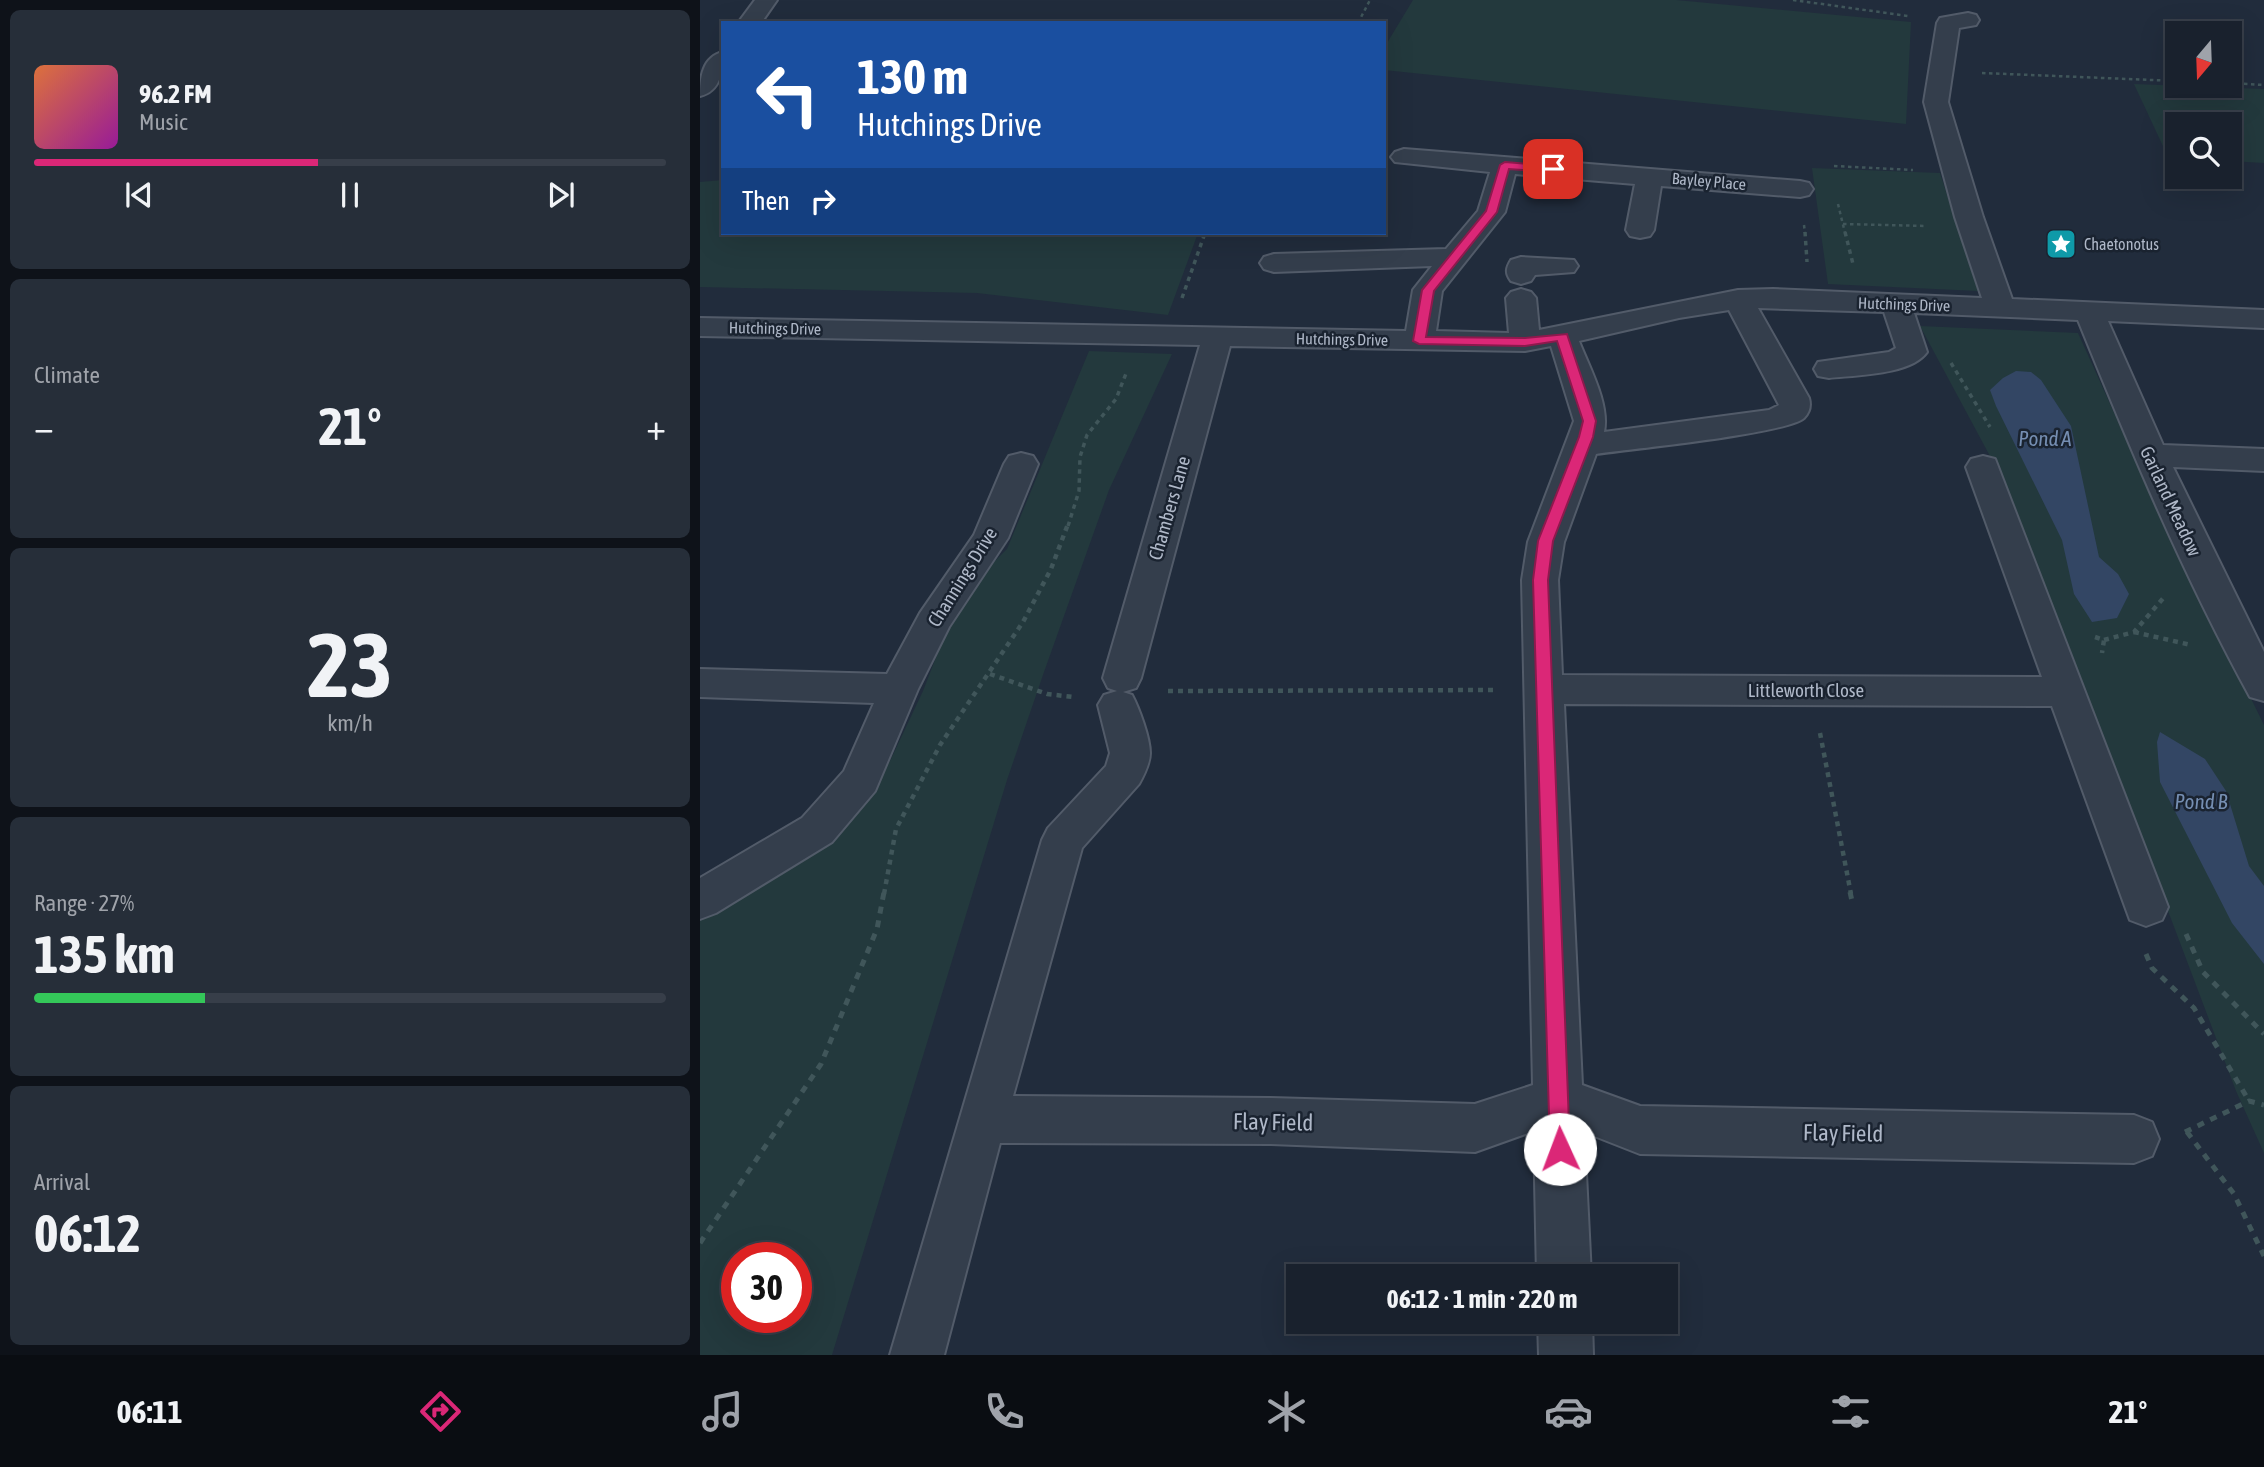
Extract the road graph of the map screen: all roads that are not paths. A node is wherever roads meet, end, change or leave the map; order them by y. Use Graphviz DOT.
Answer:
graph roads {
  1 [pos="766,0"];
  2 [pos="750,21"];
  3 [pos="1958,22"];
  4 [pos="721,62"];
  5 [pos="700,89"];
  6 [pos="1404,157"];
  7 [pos="1505,165"];
  8 [pos="1649,177"];
  9 [pos="1800,188"];
  10 [pos="1640,230"];
  11 [pos="1455,257"];
  12 [pos="1274,263"];
  13 [pos="1564,266"];
  14 [pos="1738,299"];
  15 [pos="1896,303"];
  16 [pos="2000,308"];
  17 [pos="2089,311"];
  18 [pos="2264,319"];
  19 [pos="703,331"];
  20 [pos="1562,336"];
  21 [pos="1217,337"];
  22 [pos="1419,341"];
  23 [pos="1525,342"];
  24 [pos="1829,369"];
  25 [pos="1583,445"];
  26 [pos="2149,455"];
  27 [pos="2264,460"];
  28 [pos="1021,464"];
  29 [pos="1983,467"];
  30 [pos="700,683"];
  31 [pos="2264,687"];
  32 [pos="899,689"];
  33 [pos="1545,689"];
  34 [pos="2067,692"];
  35 [pos="700,900"];
  36 [pos="2144,926"];
  37 [pos="1559,1099"];
  38 [pos="982,1119"];
  39 [pos="2134,1139"];
  40 [pos="1564,1264"];
  41 [pos="1565,1334"];
  42 [pos="917,1355"];
  43 [pos="1566,1355"];
  1 -- 2 [label="street"];
  3 -- 16 [label="street"];
  4 -- 5 [label="street"];
  6 -- 7 [label="street, Bayley Place"];
  7 -- 8 [label="street, Bayley Place"];
  7 -- 11 [label="street"];
  8 -- 9 [label="street, Bayley Place"];
  8 -- 10 [label="street"];
  11 -- 12 [label="street"];
  11 -- 22 [label="street"];
  13 -- 23 [label="street"];
  14 -- 15 [label="street, Hutchings Drive"];
  14 -- 20 [label="street, Hutchings Drive"];
  14 -- 25 [label="street"];
  15 -- 16 [label="street, Hutchings Drive"];
  15 -- 24 [label="street"];
  16 -- 17 [label="street, Hutchings Drive"];
  17 -- 18 [label="street, Hutchings Drive"];
  17 -- 26 [label="street, Garland Meadow"];
  19 -- 21 [label="street, Hutchings Drive"];
  20 -- 23 [label="street, Hutchings Drive"];
  20 -- 25 [label="street"];
  21 -- 22 [label="street, Hutchings Drive"];
  21 -- 38 [label="street, Chambers Lane"];
  22 -- 23 [label="street, Hutchings Drive"];
  25 -- 33 [label="street"];
  26 -- 27 [label="street"];
  26 -- 31 [label="street, Garland Meadow"];
  28 -- 32 [label="street, Channings Drive"];
  29 -- 34 [label="street"];
  30 -- 32 [label="street"];
  32 -- 35 [label="street, Channings Drive"];
  33 -- 34 [label="street, Littleworth Close"];
  33 -- 37 [label="street"];
  34 -- 36 [label="street"];
  37 -- 38 [label="street, Flay Field"];
  37 -- 39 [label="street, Flay Field"];
  37 -- 40 [label="street"];
  38 -- 42 [label="street"];
  41 -- 43 [label="street"];
}
